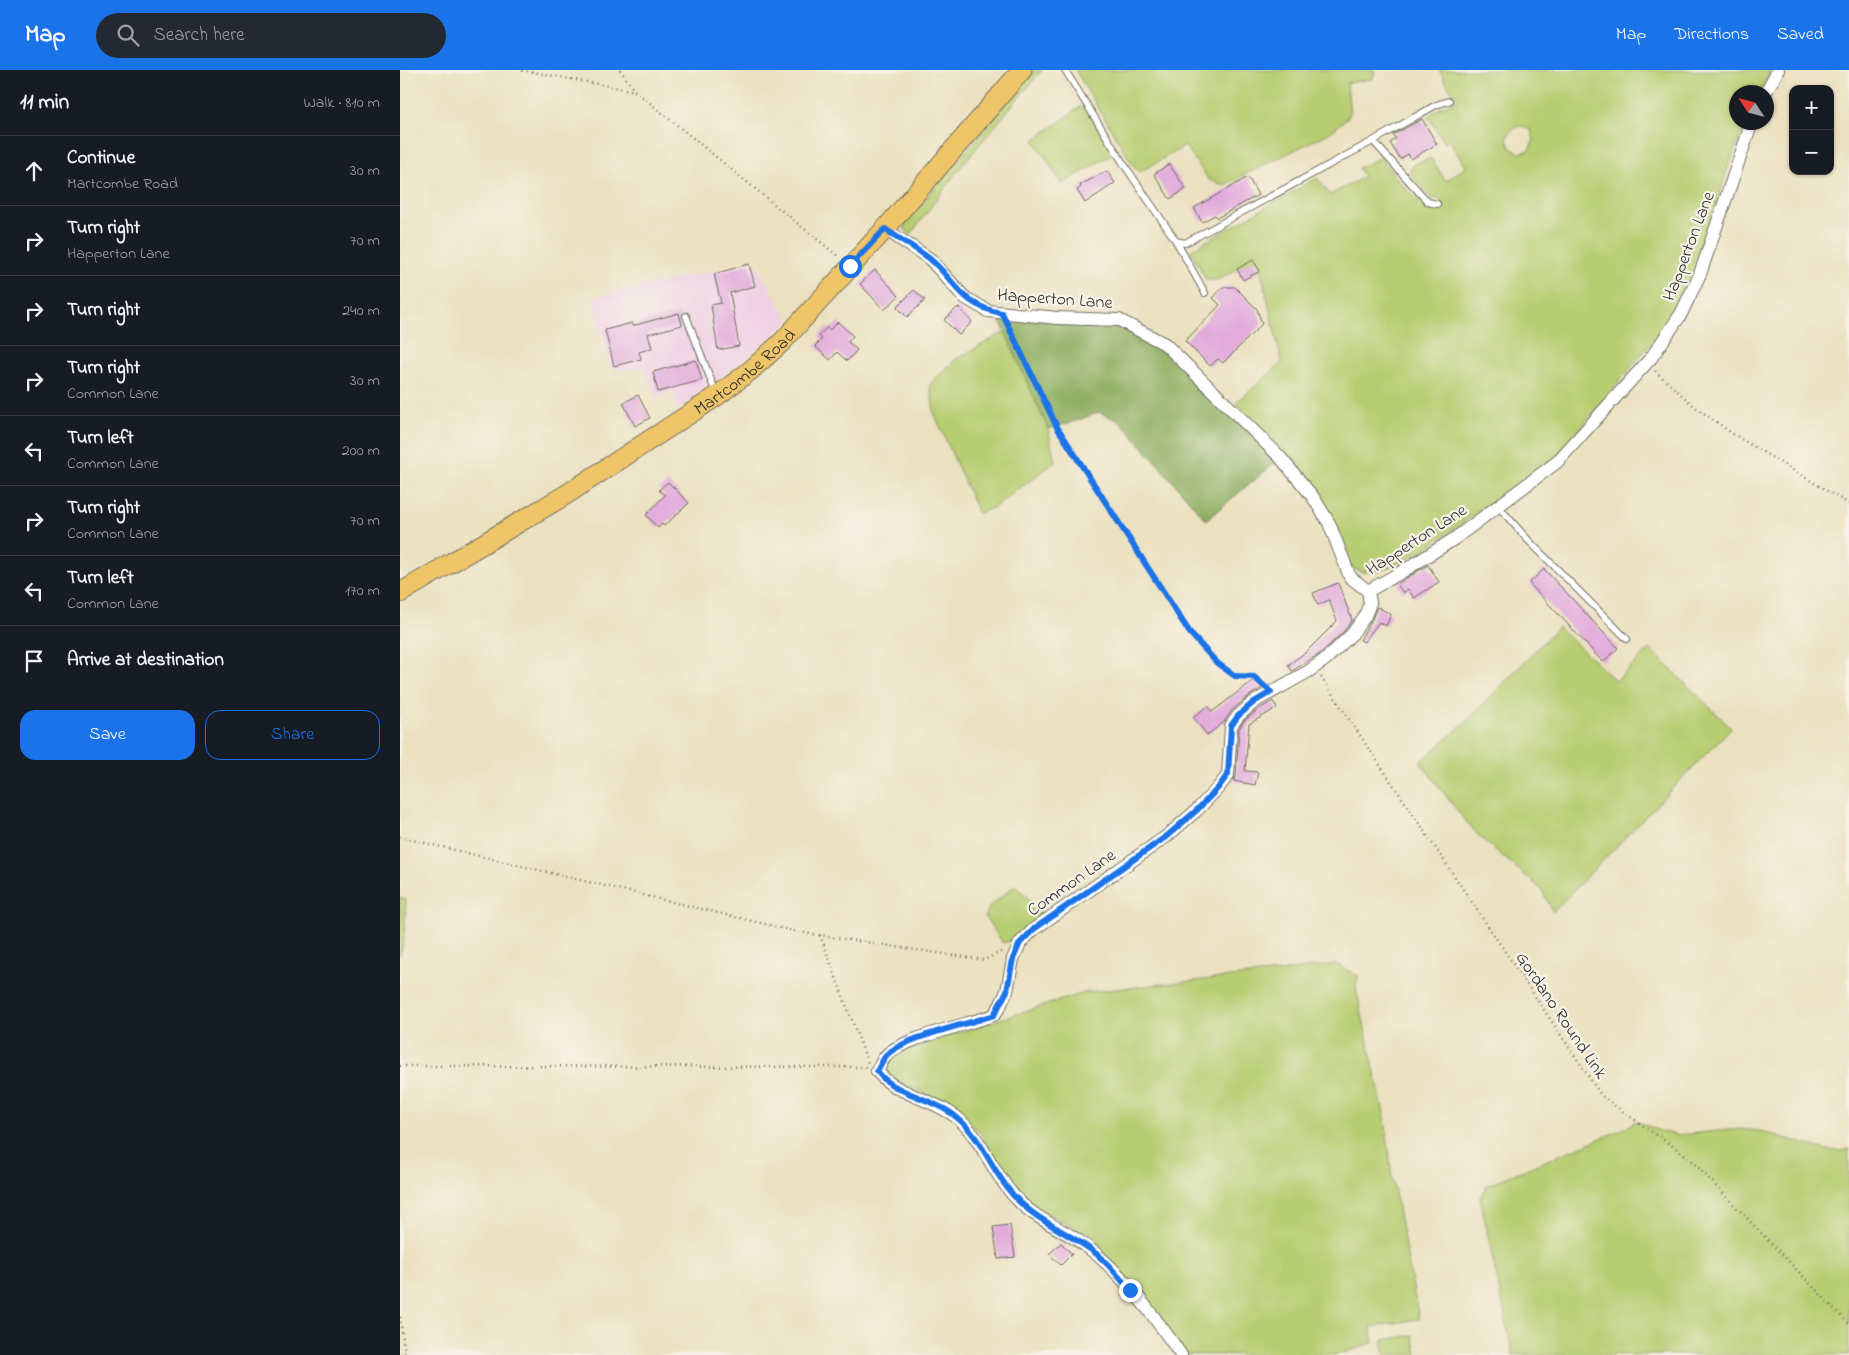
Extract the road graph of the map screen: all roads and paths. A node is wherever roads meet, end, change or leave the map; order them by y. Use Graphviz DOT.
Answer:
graph roads {
  1 [pos="522,70"];
  2 [pos="620,70"];
  3 [pos="1022,70"];
  4 [pos="1065,70"];
  5 [pos="1778,70"];
  6 [pos="1770,85"];
  7 [pos="635,91"];
  8 [pos="1448,101"];
  9 [pos="1749,130"];
  10 [pos="1373,141"];
  11 [pos="1437,204"];
  12 [pos="885,229"];
  13 [pos="1176,240"];
  14 [pos="850,266"];
  15 [pos="1205,293"];
  16 [pos="1002,313"];
  17 [pos="686,316"];
  18 [pos="1660,376"];
  19 [pos="717,396"];
  20 [pos="1848,502"];
  21 [pos="1498,506"];
  22 [pos="1368,591"];
  23 [pos="400,593"];
  24 [pos="1627,639"];
  25 [pos="1315,668"];
  26 [pos="1271,692"];
  27 [pos="400,837"];
  28 [pos="820,935"];
  29 [pos="1020,943"];
  30 [pos="400,1066"];
  31 [pos="400,1317"];
  32 [pos="1849,1324"];
  33 [pos="405,1355"];
  34 [pos="1181,1355"];
  1 -- 7 [label="path"];
  2 -- 7 [label="path"];
  3 -- 12 [label="main road, Martcombe Road"];
  4 -- 13 [label="lane"];
  5 -- 6 [label="street"];
  7 -- 14 [label="path"];
  8 -- 10 [label="lane"];
  9 -- 21 [label="street, Happerton Lane"];
  10 -- 11 [label="lane"];
  10 -- 13 [label="lane"];
  12 -- 14 [label="main road, Martcombe Road"];
  12 -- 16 [label="street, Happerton Lane"];
  13 -- 15 [label="lane"];
  14 -- 19 [label="main road, Martcombe Road"];
  16 -- 22 [label="street, Happerton Lane"];
  16 -- 26 [label="path"];
  17 -- 19 [label="lane"];
  18 -- 20 [label="path"];
  19 -- 23 [label="main road, Martcombe Road"];
  21 -- 22 [label="street, Happerton Lane"];
  21 -- 24 [label="lane"];
  22 -- 25 [label="street, Common Lane"];
  25 -- 26 [label="street, Common Lane"];
  25 -- 32 [label="path, Gordano Round Link"];
  26 -- 29 [label="street, Common Lane"];
  27 -- 28 [label="path"];
  28 -- 29 [label="path"];
  28 -- 30 [label="path"];
  29 -- 34 [label="street, Common Lane"];
  31 -- 33 [label="path"];
}
